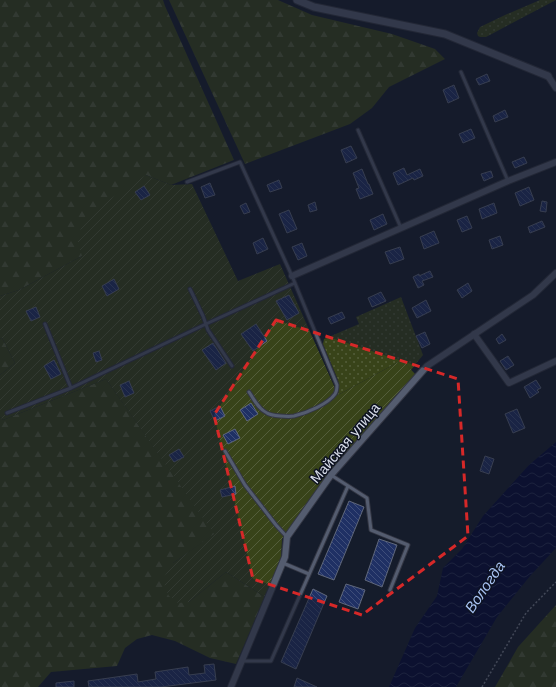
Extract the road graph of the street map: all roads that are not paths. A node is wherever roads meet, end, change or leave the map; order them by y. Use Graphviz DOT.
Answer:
graph roads {
  1 [pos="297,0"];
  2 [pos="461,72"];
  3 [pos="548,76"];
  4 [pos="556,88"];
  5 [pos="358,130"];
  6 [pos="556,162"];
  7 [pos="508,181"];
  8 [pos="187,182"];
  9 [pos="401,228"];
  10 [pos="556,273"];
  11 [pos="292,276"];
  12 [pos="295,283"];
  13 [pos="190,289"];
  14 [pos="45,324"];
  15 [pos="206,324"];
  16 [pos="474,334"];
  17 [pos="556,361"];
  18 [pos="232,366"];
  19 [pos="71,388"];
  20 [pos="249,392"];
  21 [pos="7,413"];
  22 [pos="225,451"];
  23 [pos="331,475"];
  24 [pos="348,486"];
  25 [pos="287,537"];
  26 [pos="283,563"];
  27 [pos="309,574"];
  28 [pos="390,590"];
  29 [pos="242,661"];
  30 [pos="231,687"];
  1 -- 3 [label="street"];
  2 -- 7 [label="lane"];
  3 -- 4 [label="street"];
  5 -- 9 [label="lane"];
  6 -- 7 [label="street"];
  7 -- 9 [label="street"];
  8 -- 11 [label="lane"];
  9 -- 11 [label="street"];
  10 -- 16 [label="street, Майская улица"];
  11 -- 12 [label="lane"];
  12 -- 15 [label="lane"];
  12 -- 20 [label="lane"];
  13 -- 15 [label="lane"];
  14 -- 19 [label="lane"];
  15 -- 18 [label="lane"];
  15 -- 19 [label="lane"];
  16 -- 17 [label="street"];
  16 -- 23 [label="street, Майская улица"];
  19 -- 21 [label="lane"];
  22 -- 25 [label="lane"];
  23 -- 24 [label="lane"];
  23 -- 25 [label="street, Майская улица"];
  24 -- 27 [label="lane"];
  24 -- 28 [label="lane"];
  25 -- 26 [label="street, Майская улица"];
  26 -- 27 [label="lane"];
  26 -- 29 [label="street, Майская улица"];
  27 -- 29 [label="lane"];
  29 -- 30 [label="street, Майская улица"];
}
